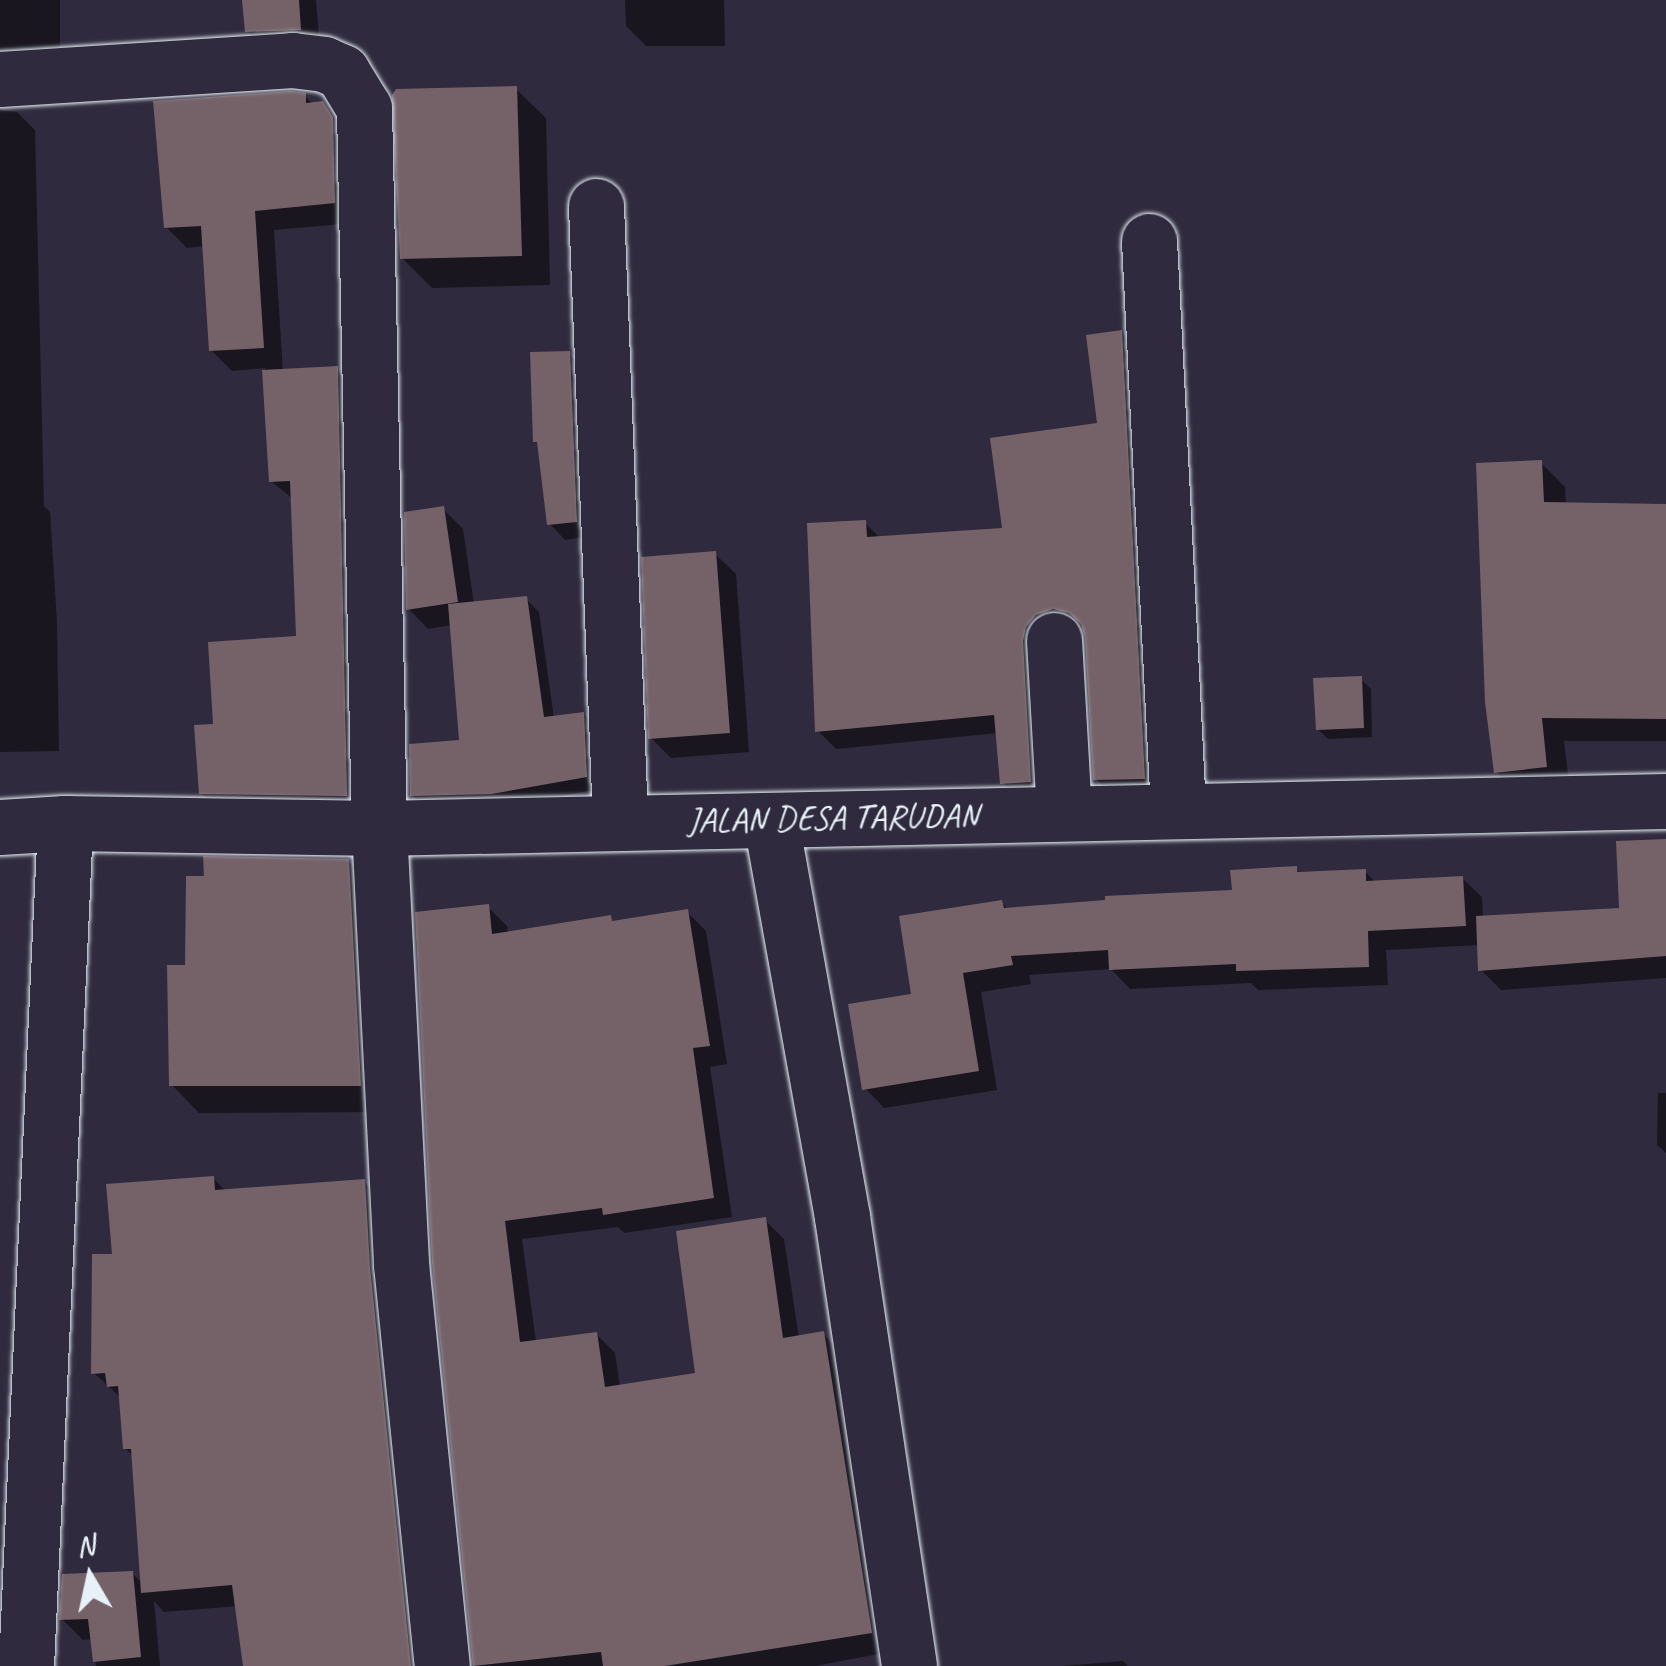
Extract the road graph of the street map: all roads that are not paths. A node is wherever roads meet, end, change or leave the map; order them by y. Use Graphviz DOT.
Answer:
graph roads {
  1 [pos="0,80"];
  2 [pos="596,206"];
  3 [pos="1149,241"];
  4 [pos="1054,640"];
  5 [pos="1666,801"];
  6 [pos="1178,809"];
  7 [pos="1064,813"];
  8 [pos="620,820"];
  9 [pos="771,822"];
  10 [pos="65,823"];
  11 [pos="0,826"];
  12 [pos="380,828"];
  13 [pos="26,1666"];
  14 [pos="442,1666"];
  15 [pos="910,1666"];
  1 -- 12 [label="street"];
  2 -- 8 [label="street"];
  3 -- 6 [label="street"];
  4 -- 7 [label="street"];
  5 -- 6 [label="street, JALAN DESA TARUDAN"];
  6 -- 7 [label="street, JALAN DESA TARUDAN"];
  7 -- 9 [label="street, JALAN DESA TARUDAN"];
  8 -- 9 [label="street, JALAN DESA TARUDAN"];
  8 -- 12 [label="street, JALAN DESA TARUDAN"];
  9 -- 15 [label="street"];
  10 -- 11 [label="street, JALAN DESA TARUDAN"];
  10 -- 12 [label="street, JALAN DESA TARUDAN"];
  10 -- 13 [label="street"];
  12 -- 14 [label="street"];
}
